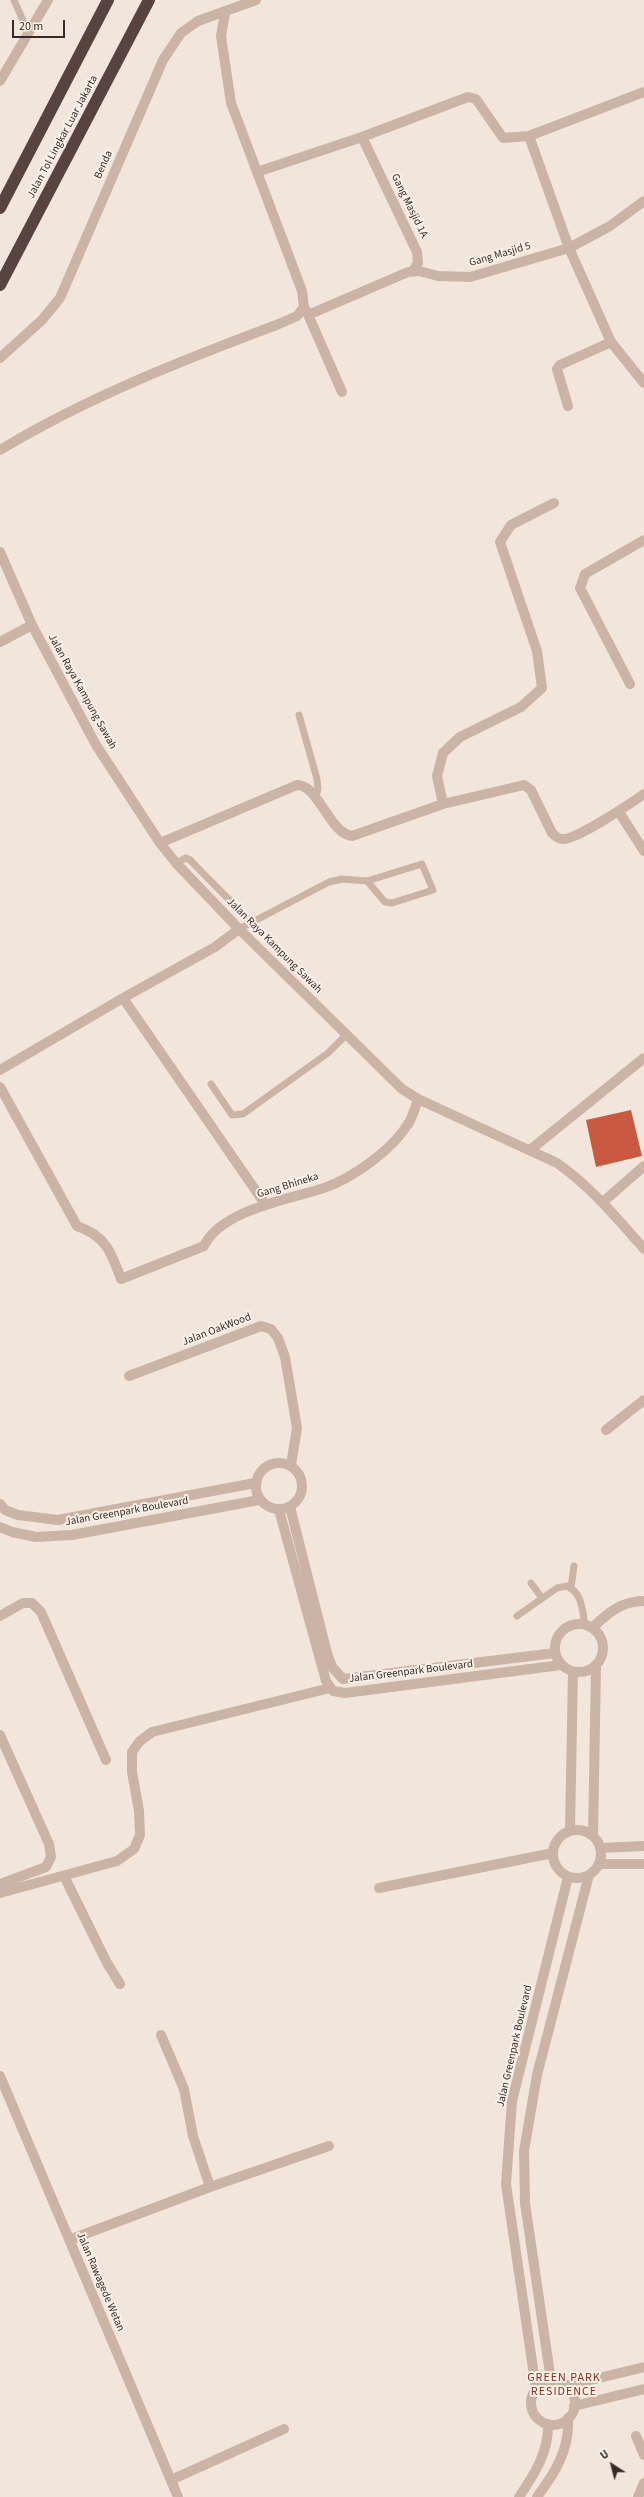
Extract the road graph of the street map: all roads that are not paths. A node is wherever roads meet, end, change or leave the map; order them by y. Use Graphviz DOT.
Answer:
graph roads {
  1 [pos="14,0"];
  2 [pos="48,0"];
  3 [pos="108,0"];
  4 [pos="149,0"];
  5 [pos="256,0"];
  6 [pos="225,13"];
  7 [pos="28,32"];
  8 [pos="0,81"];
  9 [pos="644,92"];
  10 [pos="362,136"];
  11 [pos="529,136"];
  12 [pos="257,172"];
  13 [pos="644,201"];
  14 [pos="0,208"];
  15 [pos="569,248"];
  16 [pos="413,271"];
  17 [pos="0,285"];
  18 [pos="306,311"];
  19 [pos="611,342"];
  20 [pos="17,343"];
  21 [pos="0,348"];
  22 [pos="0,358"];
  23 [pos="644,383"];
  24 [pos="342,392"];
  25 [pos="568,406"];
  26 [pos="0,450"];
  27 [pos="554,503"];
  28 [pos="644,540"];
  29 [pos="0,552"];
  30 [pos="32,625"];
  31 [pos="0,642"];
  32 [pos="630,684"];
  33 [pos="299,715"];
  34 [pos="644,794"];
  35 [pos="315,799"];
  36 [pos="443,804"];
  37 [pos="619,812"];
  38 [pos="160,843"];
  39 [pos="644,851"];
  40 [pos="176,864"];
  41 [pos="366,880"];
  42 [pos="252,922"];
  43 [pos="239,929"];
  44 [pos="123,998"];
  45 [pos="347,1034"];
  46 [pos="644,1058"];
  47 [pos="0,1070"];
  48 [pos="211,1084"];
  49 [pos="0,1087"];
  50 [pos="418,1099"];
  51 [pos="530,1150"];
  52 [pos="644,1166"];
  53 [pos="603,1202"];
  54 [pos="265,1204"];
  55 [pos="644,1249"];
  56 [pos="129,1376"];
  57 [pos="644,1400"];
  58 [pos="606,1430"];
  59 [pos="291,1465"];
  60 [pos="255,1483"];
  61 [pos="259,1500"];
  62 [pos="0,1504"];
  63 [pos="290,1507"];
  64 [pos="279,1510"];
  65 [pos="0,1527"];
  66 [pos="574,1566"];
  67 [pos="531,1583"];
  68 [pos="571,1588"];
  69 [pos="542,1598"];
  70 [pos="644,1601"];
  71 [pos="0,1616"];
  72 [pos="517,1616"];
  73 [pos="589,1626"];
  74 [pos="555,1653"];
  75 [pos="561,1665"];
  76 [pos="596,1666"];
  77 [pos="573,1672"];
  78 [pos="330,1688"];
  79 [pos="0,1735"];
  80 [pos="106,1760"];
  81 [pos="570,1831"];
  82 [pos="593,1836"];
  83 [pos="644,1846"];
  84 [pos="600,1848"];
  85 [pos="553,1853"];
  86 [pos="599,1864"];
  87 [pos="644,1864"];
  88 [pos="589,1875"];
  89 [pos="64,1876"];
  90 [pos="568,1877"];
  91 [pos="0,1884"];
  92 [pos="379,1888"];
  93 [pos="0,1893"];
  94 [pos="120,1984"];
  95 [pos="161,2035"];
  96 [pos="0,2076"];
  97 [pos="328,2146"];
  98 [pos="210,2186"];
  99 [pos="69,2240"];
  100 [pos="644,2367"];
  101 [pos="551,2381"];
  102 [pos="566,2386"];
  103 [pos="536,2389"];
  104 [pos="644,2389"];
  105 [pos="574,2406"];
  106 [pos="568,2418"];
  107 [pos="548,2424"];
  108 [pos="284,2429"];
  109 [pos="636,2436"];
  110 [pos="644,2454"];
  111 [pos="171,2480"];
  112 [pos="644,2483"];
  113 [pos="178,2497"];
  114 [pos="519,2497"];
  115 [pos="537,2497"];
  116 [pos="638,2497"];
  1 -- 7 [label="lane"];
  2 -- 7 [label="street"];
  3 -- 14 [label="highway, Jalan Tol Lingkar Luar Jakarta"];
  4 -- 17 [label="highway, Jalan Tol Lingkar Luar Jakarta"];
  5 -- 6 [label="street, Benda"];
  6 -- 12 [label="street"];
  6 -- 20 [label="street, Benda"];
  7 -- 8 [label="street"];
  9 -- 11 [label="street"];
  10 -- 11 [label="street"];
  10 -- 12 [label="street"];
  10 -- 16 [label="street, Gang Masjid 1A"];
  11 -- 15 [label="street"];
  12 -- 18 [label="street"];
  13 -- 15 [label="street, Gang Masjid 5"];
  15 -- 16 [label="street, Gang Masjid 5"];
  15 -- 19 [label="street"];
  16 -- 18 [label="street"];
  18 -- 24 [label="street"];
  18 -- 26 [label="street"];
  19 -- 23 [label="street"];
  19 -- 25 [label="street"];
  20 -- 21 [label="street, Benda"];
  20 -- 22 [label="street, Benda"];
  27 -- 36 [label="street"];
  28 -- 32 [label="street"];
  29 -- 30 [label="street, Jalan Raya Kampung Sawah"];
  30 -- 31 [label="street"];
  30 -- 38 [label="street, Jalan Raya Kampung Sawah"];
  33 -- 35 [label="lane"];
  34 -- 37 [label="street"];
  35 -- 36 [label="street"];
  35 -- 38 [label="street"];
  36 -- 37 [label="street"];
  37 -- 39 [label="street"];
  38 -- 40 [label="street, Jalan Raya Kampung Sawah"];
  40 -- 42 [label="lane"];
  40 -- 43 [label="street, Jalan Raya Kampung Sawah"];
  41 -- 41 [label="lane"];
  41 -- 42 [label="lane"];
  42 -- 43 [label="lane"];
  43 -- 44 [label="street"];
  43 -- 45 [label="street, Jalan Raya Kampung Sawah"];
  44 -- 47 [label="street"];
  44 -- 54 [label="street"];
  45 -- 48 [label="lane"];
  45 -- 50 [label="street, Jalan Raya Kampung Sawah"];
  46 -- 51 [label="street"];
  49 -- 54 [label="street, Gang Bhineka"];
  50 -- 51 [label="street, Jalan Raya Kampung Sawah"];
  50 -- 54 [label="street, Gang Bhineka"];
  51 -- 53 [label="street, Jalan Raya Kampung Sawah"];
  52 -- 53 [label="street"];
  53 -- 55 [label="street, Jalan Raya Kampung Sawah"];
  56 -- 59 [label="street, Jalan OakWood"];
  57 -- 58 [label="street"];
  59 -- 60 [label="street"];
  59 -- 63 [label="street"];
  60 -- 61 [label="street"];
  60 -- 62 [label="street, Jalan Greenpark Boulevard"];
  61 -- 64 [label="street"];
  61 -- 65 [label="street, Jalan Greenpark Boulevard"];
  63 -- 64 [label="street"];
  63 -- 74 [label="street, Jalan Greenpark Boulevard"];
  64 -- 78 [label="street"];
  66 -- 68 [label="lane"];
  67 -- 69 [label="lane"];
  68 -- 69 [label="lane"];
  68 -- 73 [label="lane"];
  69 -- 72 [label="lane"];
  70 -- 73 [label="street"];
  71 -- 80 [label="street"];
  73 -- 74 [label="street"];
  73 -- 76 [label="street"];
  74 -- 75 [label="street"];
  75 -- 77 [label="street"];
  75 -- 78 [label="street, Jalan Greenpark Boulevard"];
  76 -- 77 [label="street"];
  76 -- 82 [label="street"];
  77 -- 81 [label="street"];
  78 -- 89 [label="street"];
  79 -- 91 [label="street"];
  81 -- 82 [label="street"];
  81 -- 85 [label="street"];
  82 -- 84 [label="street"];
  83 -- 84 [label="street"];
  84 -- 86 [label="street"];
  85 -- 90 [label="street"];
  85 -- 92 [label="street"];
  86 -- 87 [label="street"];
  86 -- 88 [label="street"];
  88 -- 90 [label="street"];
  88 -- 101 [label="street"];
  89 -- 93 [label="street"];
  89 -- 94 [label="street"];
  90 -- 103 [label="street, Jalan Greenpark Boulevard"];
  95 -- 98 [label="street"];
  96 -- 99 [label="street, Jalan Rawagede Wetan"];
  97 -- 98 [label="street"];
  98 -- 99 [label="street"];
  99 -- 111 [label="street, Jalan Rawagede Wetan"];
  100 -- 102 [label="street"];
  101 -- 102 [label="street"];
  101 -- 103 [label="street"];
  102 -- 105 [label="street"];
  103 -- 107 [label="street"];
  104 -- 105 [label="street"];
  105 -- 106 [label="street"];
  106 -- 107 [label="street"];
  106 -- 115 [label="street"];
  107 -- 114 [label="street"];
  108 -- 111 [label="street"];
  109 -- 110 [label="street"];
  111 -- 113 [label="street, Jalan Rawagede Wetan"];
  112 -- 116 [label="street"];
}
